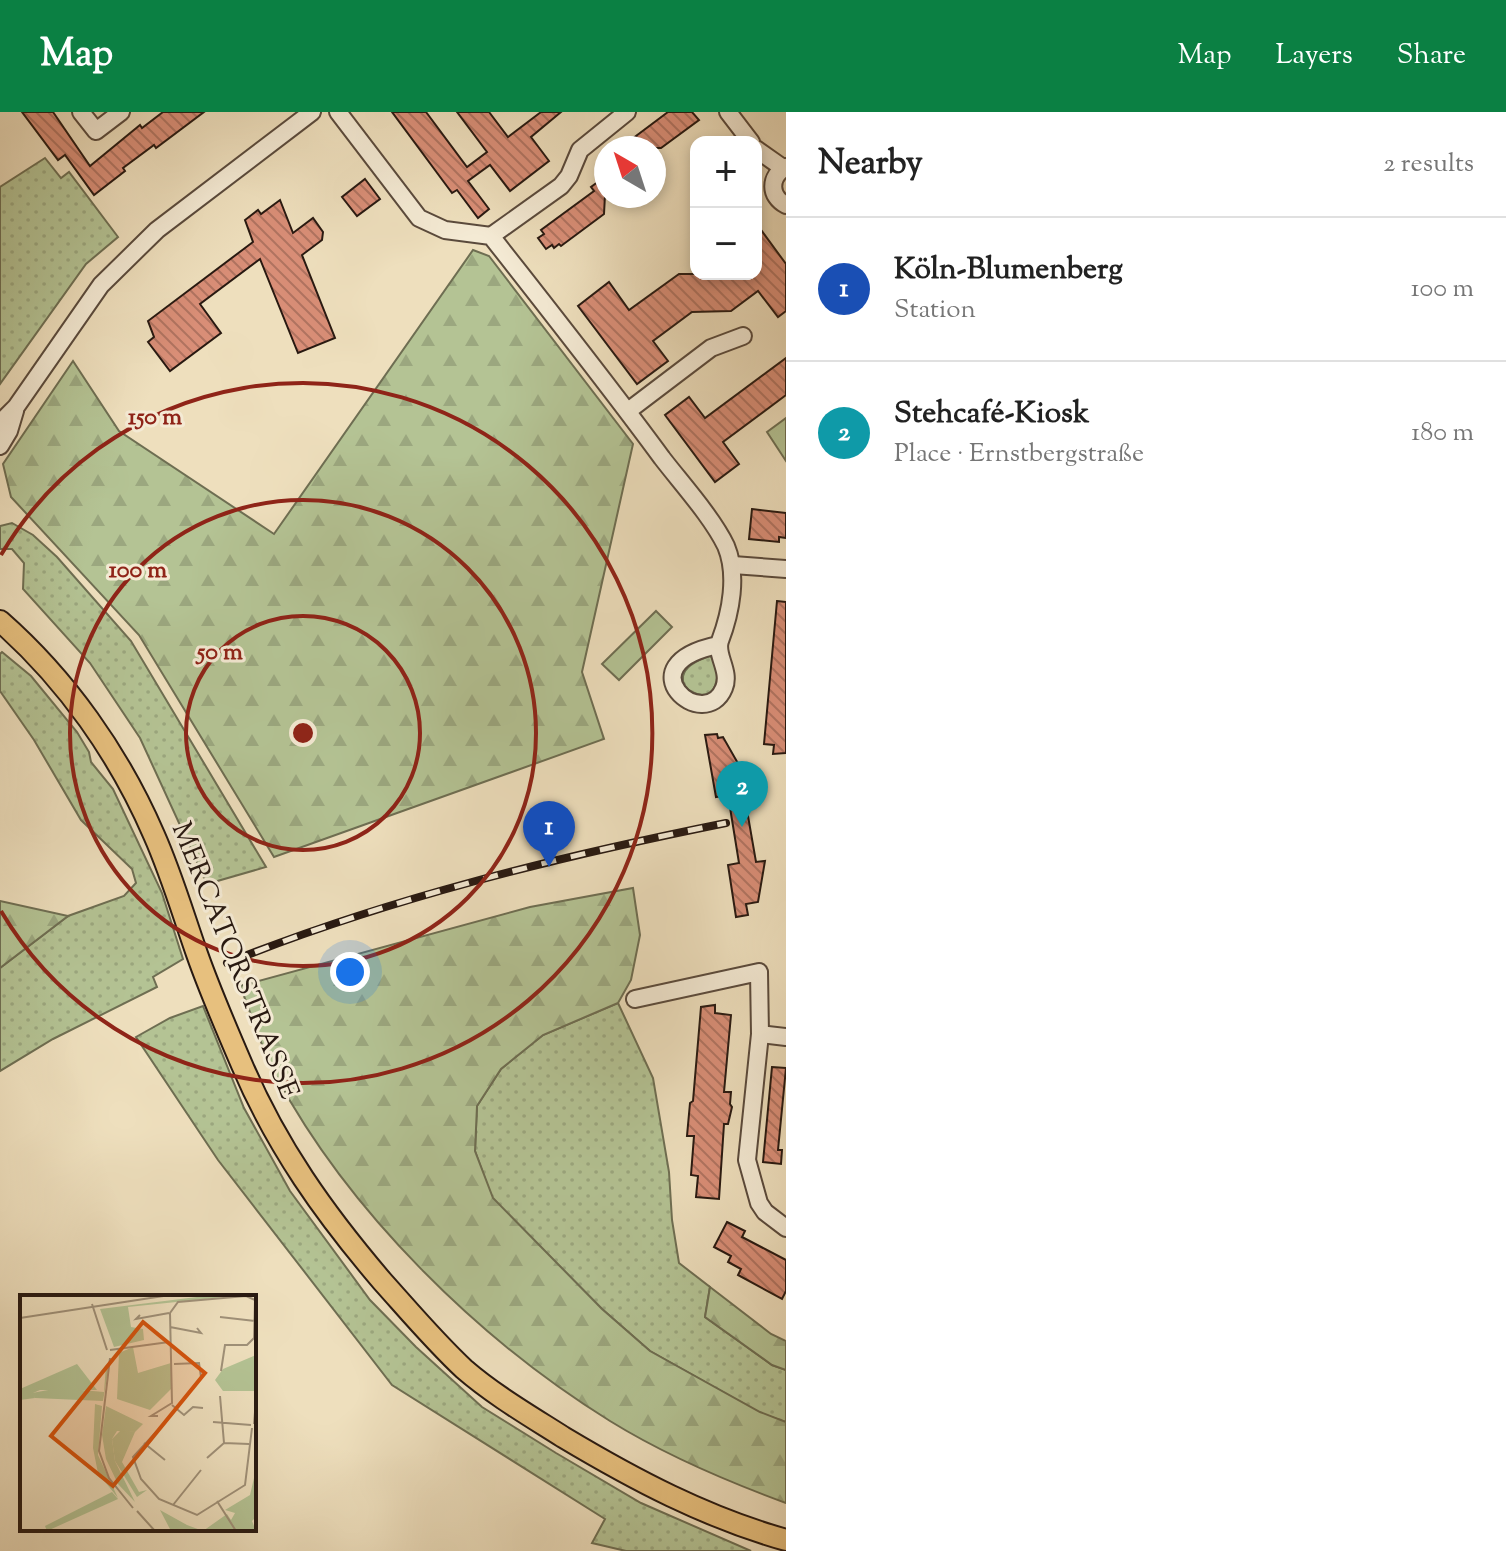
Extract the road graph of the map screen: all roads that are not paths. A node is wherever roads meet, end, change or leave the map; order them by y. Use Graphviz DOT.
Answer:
graph roads {
  1 [pos="81,112"];
  2 [pos="121,112"];
  3 [pos="312,112"];
  4 [pos="338,112"];
  5 [pos="627,112"];
  6 [pos="728,112"];
  7 [pos="746,136"];
  8 [pos="762,153"];
  9 [pos="784,168"];
  10 [pos="786,205"];
  11 [pos="491,236"];
  12 [pos="743,336"];
  13 [pos="16,407"];
  14 [pos="628,411"];
  15 [pos="0,423"];
  16 [pos="0,446"];
  17 [pos="733,565"];
  18 [pos="786,569"];
  19 [pos="0,621"];
  20 [pos="718,645"];
  21 [pos="635,999"];
  22 [pos="760,1034"];
  23 [pos="786,1037"];
  24 [pos="786,1228"];
  25 [pos="786,1540"];
  1 -- 2 [label="street"];
  3 -- 13 [label="street"];
  4 -- 11 [label="street"];
  5 -- 11 [label="street"];
  6 -- 7 [label="street"];
  8 -- 9 [label="street"];
  9 -- 10 [label="street"];
  11 -- 14 [label="street"];
  12 -- 14 [label="street"];
  13 -- 15 [label="street"];
  13 -- 16 [label="street"];
  14 -- 17 [label="street"];
  17 -- 18 [label="street"];
  17 -- 20 [label="street"];
  19 -- 25 [label="main road, MERCATORSTRASSE"];
  21 -- 22 [label="street"];
  22 -- 23 [label="street"];
  22 -- 24 [label="street"];
}
